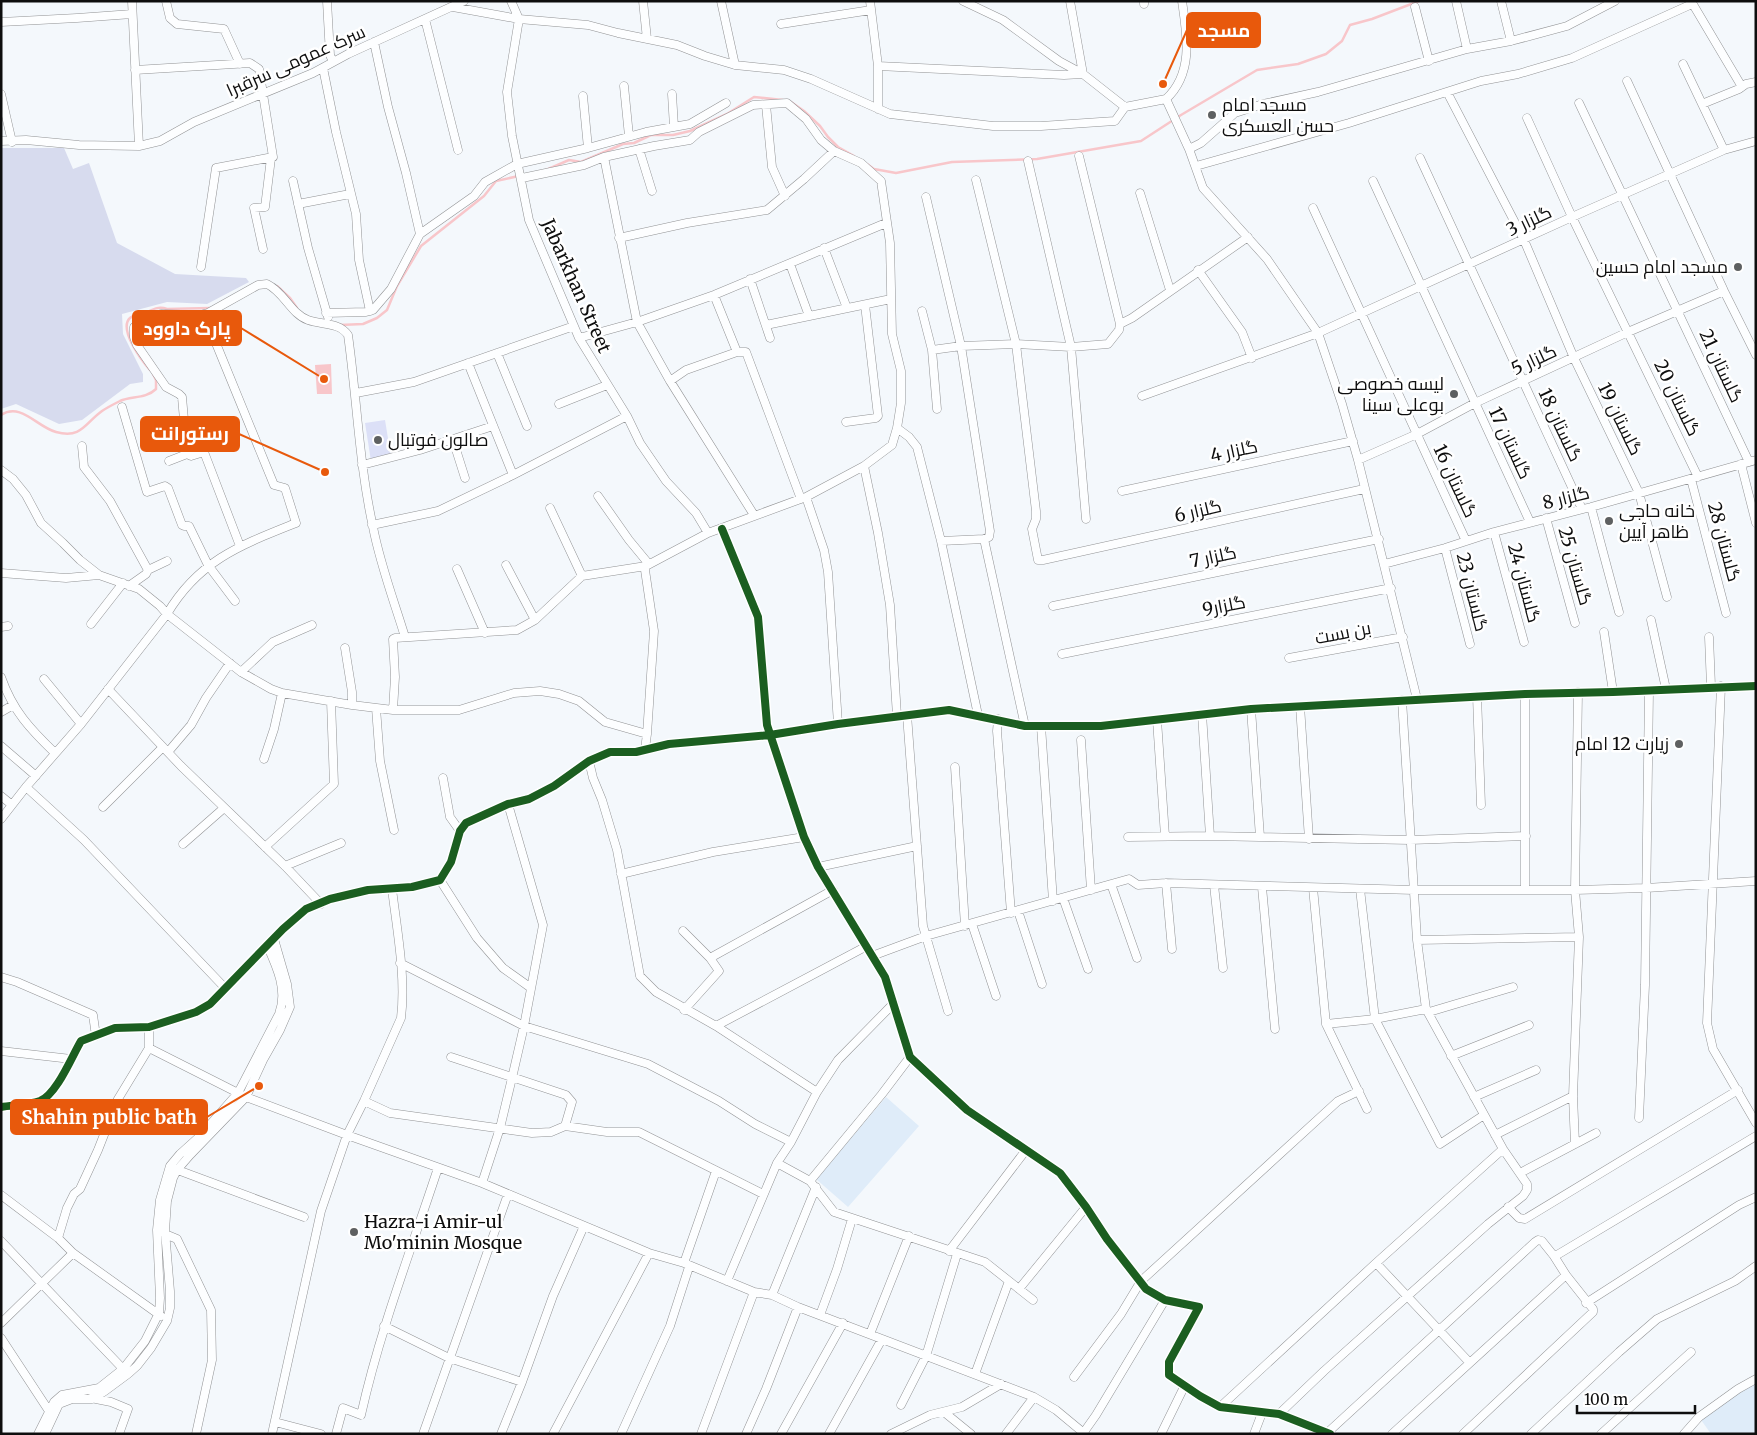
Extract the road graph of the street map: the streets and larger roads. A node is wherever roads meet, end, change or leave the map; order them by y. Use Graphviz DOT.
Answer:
graph roads {
  1 [pos="132,1"];
  2 [pos="166,1"];
  3 [pos="327,1"];
  4 [pos="464,1"];
  5 [pos="511,1"];
  6 [pos="643,1"];
  7 [pos="720,1"];
  8 [pos="870,1"];
  9 [pos="963,1"];
  10 [pos="1070,1"];
  11 [pos="1182,1"];
  12 [pos="1456,1"];
  13 [pos="1501,1"];
  14 [pos="1615,1"];
  15 [pos="1692,3"];
  16 [pos="453,7"];
  17 [pos="1415,7"];
  18 [pos="871,10"];
  19 [pos="132,14"];
  20 [pos="425,19"];
  21 [pos="519,19"];
  22 [pos="1,22"];
  23 [pos="781,24"];
  24 [pos="647,39"];
  25 [pos="1511,41"];
  26 [pos="374,42"];
  27 [pos="1467,49"];
  28 [pos="1429,61"];
  29 [pos="333,62"];
  30 [pos="240,64"];
  31 [pos="1684,64"];
  32 [pos="735,65"];
  33 [pos="878,66"];
  34 [pos="323,68"];
  35 [pos="135,70"];
  36 [pos="1083,74"];
  37 [pos="1627,81"];
  38 [pos="1756,82"];
  39 [pos="624,86"];
  40 [pos="1742,87"];
  41 [pos="264,92"];
  42 [pos="1447,92"];
  43 [pos="1,94"];
  44 [pos="672,94"];
  45 [pos="583,96"];
  46 [pos="1166,100"];
  47 [pos="726,103"];
  48 [pos="1579,103"];
  49 [pos="1702,104"];
  50 [pos="766,105"];
  51 [pos="1125,107"];
  52 [pos="878,109"];
  53 [pos="1527,118"];
  54 [pos="674,127"];
  55 [pos="629,136"];
  56 [pos="1,141"];
  57 [pos="1756,141"];
  58 [pos="12,142"];
  59 [pos="139,146"];
  60 [pos="588,148"];
  61 [pos="1189,149"];
  62 [pos="458,150"];
  63 [pos="639,150"];
  64 [pos="1724,150"];
  65 [pos="834,151"];
  66 [pos="1079,156"];
  67 [pos="604,157"];
  68 [pos="271,158"];
  69 [pos="1420,158"];
  70 [pos="1028,161"];
  71 [pos="517,164"];
  72 [pos="1196,166"];
  73 [pos="1670,175"];
  74 [pos="522,178"];
  75 [pos="976,180"];
  76 [pos="293,181"];
  77 [pos="1372,181"];
  78 [pos="652,191"];
  79 [pos="350,194"];
  80 [pos="1140,194"];
  81 [pos="1623,195"];
  82 [pos="785,196"];
  83 [pos="926,198"];
  84 [pos="298,204"];
  85 [pos="1313,208"];
  86 [pos="1572,217"];
  87 [pos="886,223"];
  88 [pos="420,234"];
  89 [pos="1248,237"];
  90 [pos="619,238"];
  91 [pos="1524,240"];
  92 [pos="824,248"];
  93 [pos="263,249"];
  94 [pos="790,264"];
  95 [pos="1470,265"];
  96 [pos="201,267"];
  97 [pos="1198,270"];
  98 [pos="750,279"];
  99 [pos="1422,287"];
  100 [pos="1170,290"];
  101 [pos="1724,291"];
  102 [pos="714,295"];
  103 [pos="891,299"];
  104 [pos="865,305"];
  105 [pos="847,308"];
  106 [pos="1678,310"];
  107 [pos="370,311"];
  108 [pos="922,311"];
  109 [pos="326,313"];
  110 [pos="204,314"];
  111 [pos="1362,314"];
  112 [pos="809,316"];
  113 [pos="637,322"];
  114 [pos="1120,324"];
  115 [pos="330,325"];
  116 [pos="766,325"];
  117 [pos="574,326"];
  118 [pos="1628,332"];
  119 [pos="1318,333"];
  120 [pos="579,338"];
  121 [pos="770,338"];
  122 [pos="1016,344"];
  123 [pos="961,346"];
  124 [pos="1071,347"];
  125 [pos="932,350"];
  126 [pos="737,352"];
  127 [pos="497,353"];
  128 [pos="1756,355"];
  129 [pos="1252,358"];
  130 [pos="1574,358"];
  131 [pos="468,363"];
  132 [pos="670,381"];
  133 [pos="1523,381"];
  134 [pos="607,385"];
  135 [pos="356,393"];
  136 [pos="1142,396"];
  137 [pos="1475,403"];
  138 [pos="559,404"];
  139 [pos="122,407"];
  140 [pos="937,409"];
  141 [pos="627,416"];
  142 [pos="846,422"];
  143 [pos="493,426"];
  144 [pos="528,426"];
  145 [pos="897,428"];
  146 [pos="1417,434"];
  147 [pos="453,440"];
  148 [pos="1352,441"];
  149 [pos="82,446"];
  150 [pos="187,454"];
  151 [pos="1358,460"];
  152 [pos="169,461"];
  153 [pos="1748,462"];
  154 [pos="362,465"];
  155 [pos="864,466"];
  156 [pos="1,470"];
  157 [pos="513,475"];
  158 [pos="465,478"];
  159 [pos="1695,478"];
  160 [pos="1364,489"];
  161 [pos="1122,491"];
  162 [pos="1639,493"];
  163 [pos="598,496"];
  164 [pos="804,498"];
  165 [pos="1592,507"];
  166 [pos="550,508"];
  167 [pos="1582,509"];
  168 [pos="754,515"];
  169 [pos="1546,518"];
  170 [pos="1086,519"];
  171 [pos="1530,522"];
  172 [pos="1756,523"];
  173 [pos="372,525"];
  174 [pos="722,529"];
  175 [pos="1494,532"];
  176 [pos="708,533"];
  177 [pos="984,538"];
  178 [pos="1379,539"];
  179 [pos="941,541"];
  180 [pos="1466,541"];
  181 [pos="240,546"];
  182 [pos="1445,548"];
  183 [pos="167,561"];
  184 [pos="1384,564"];
  185 [pos="208,565"];
  186 [pos="506,565"];
  187 [pos="647,565"];
  188 [pos="457,569"];
  189 [pos="148,570"];
  190 [pos="1,573"];
  191 [pos="99,575"];
  192 [pos="582,576"];
  193 [pos="126,584"];
  194 [pos="1391,588"];
  195 [pos="1668,597"];
  196 [pos="235,601"];
  197 [pos="1052,606"];
  198 [pos="1619,612"];
  199 [pos="1726,613"];
  200 [pos="167,614"];
  201 [pos="536,620"];
  202 [pos="1651,620"];
  203 [pos="1575,622"];
  204 [pos="91,624"];
  205 [pos="312,624"];
  206 [pos="1604,632"];
  207 [pos="485,633"];
  208 [pos="405,637"];
  209 [pos="1403,637"];
  210 [pos="1709,638"];
  211 [pos="1524,642"];
  212 [pos="1470,644"];
  213 [pos="345,648"];
  214 [pos="1062,654"];
  215 [pos="1289,658"];
  216 [pos="230,663"];
  217 [pos="241,672"];
  218 [pos="1,677"];
  219 [pos="44,679"];
  220 [pos="1711,686"];
  221 [pos="1720,686"];
  222 [pos="1756,686"];
  223 [pos="108,689"];
  224 [pos="1666,689"];
  225 [pos="1649,690"];
  226 [pos="282,692"];
  227 [pos="1578,692"];
  228 [pos="1612,692"];
  229 [pos="1525,694"];
  230 [pos="1477,696"];
  231 [pos="1418,699"];
  232 [pos="1402,700"];
  233 [pos="331,701"];
  234 [pos="13,705"];
  235 [pos="352,706"];
  236 [pos="1300,706"];
  237 [pos="376,708"];
  238 [pos="1251,709"];
  239 [pos="393,710"];
  240 [pos="1,712"];
  241 [pos="1202,714"];
  242 [pos="907,715"];
  243 [pos="978,715"];
  244 [pos="897,716"];
  245 [pos="998,720"];
  246 [pos="1156,720"];
  247 [pos="81,724"];
  248 [pos="838,724"];
  249 [pos="1025,726"];
  250 [pos="1041,726"];
  251 [pos="647,734"];
  252 [pos="770,735"];
  253 [pos="1081,740"];
  254 [pos="1,746"];
  255 [pos="645,749"];
  256 [pos="166,750"];
  257 [pos="55,754"];
  258 [pos="264,759"];
  259 [pos="589,760"];
  260 [pos="955,767"];
  261 [pos="36,776"];
  262 [pos="443,778"];
  263 [pos="26,787"];
  264 [pos="1,796"];
  265 [pos="508,804"];
  266 [pos="12,805"];
  267 [pos="1481,806"];
  268 [pos="103,807"];
  269 [pos="224,808"];
  270 [pos="1,819"];
  271 [pos="394,830"];
  272 [pos="460,831"];
  273 [pos="1165,836"];
  274 [pos="1210,836"];
  275 [pos="1526,836"];
  276 [pos="804,837"];
  277 [pos="1128,837"];
  278 [pos="1260,838"];
  279 [pos="1309,839"];
  280 [pos="1410,840"];
  281 [pos="183,844"];
  282 [pos="341,844"];
  283 [pos="917,846"];
  284 [pos="265,848"];
  285 [pos="285,866"];
  286 [pos="818,867"];
  287 [pos="621,874"];
  288 [pos="440,880"];
  289 [pos="1756,881"];
  290 [pos="1166,883"];
  291 [pos="1712,883"];
  292 [pos="1112,884"];
  293 [pos="1214,885"];
  294 [pos="1262,887"];
  295 [pos="1313,888"];
  296 [pos="1646,888"];
  297 [pos="392,889"];
  298 [pos="1360,889"];
  299 [pos="1525,889"];
  300 [pos="833,890"];
  301 [pos="1091,890"];
  302 [pos="1414,890"];
  303 [pos="1575,890"];
  304 [pos="1063,898"];
  305 [pos="1053,901"];
  306 [pos="321,904"];
  307 [pos="1014,912"];
  308 [pos="968,925"];
  309 [pos="683,931"];
  310 [pos="926,936"];
  311 [pos="1579,937"];
  312 [pos="274,939"];
  313 [pos="1417,940"];
  314 [pos="267,946"];
  315 [pos="865,947"];
  316 [pos="1172,949"];
  317 [pos="872,956"];
  318 [pos="710,958"];
  319 [pos="1137,958"];
  320 [pos="400,963"];
  321 [pos="1223,968"];
  322 [pos="1088,970"];
  323 [pos="1,977"];
  324 [pos="1042,984"];
  325 [pos="225,988"];
  326 [pos="531,988"];
  327 [pos="1513,988"];
  328 [pos="996,996"];
  329 [pos="894,1003"];
  330 [pos="684,1010"];
  331 [pos="1427,1010"];
  332 [pos="948,1012"];
  333 [pos="1375,1019"];
  334 [pos="1326,1024"];
  335 [pos="524,1026"];
  336 [pos="716,1026"];
  337 [pos="1530,1026"];
  338 [pos="149,1027"];
  339 [pos="1276,1029"];
  340 [pos="96,1036"];
  341 [pos="149,1048"];
  342 [pos="1,1051"];
  343 [pos="1451,1056"];
  344 [pos="451,1057"];
  345 [pos="910,1058"];
  346 [pos="71,1059"];
  347 [pos="1536,1070"];
  348 [pos="512,1078"];
  349 [pos="1738,1090"];
  350 [pos="1359,1091"];
  351 [pos="817,1092"];
  352 [pos="238,1093"];
  353 [pos="1573,1096"];
  354 [pos="246,1097"];
  355 [pos="1474,1097"];
  356 [pos="364,1101"];
  357 [pos="1,1107"];
  358 [pos="1367,1109"];
  359 [pos="1484,1115"];
  360 [pos="1639,1118"];
  361 [pos="1756,1122"];
  362 [pos="565,1126"];
  363 [pos="500,1128"];
  364 [pos="1596,1133"];
  365 [pos="346,1135"];
  366 [pos="1495,1135"];
  367 [pos="1756,1136"];
  368 [pos="203,1137"];
  369 [pos="791,1142"];
  370 [pos="1574,1144"];
  371 [pos="1503,1149"];
  372 [pos="1026,1150"];
  373 [pos="777,1163"];
  374 [pos="174,1168"];
  375 [pos="438,1168"];
  376 [pos="716,1171"];
  377 [pos="1520,1173"];
  378 [pos="482,1183"];
  379 [pos="813,1184"];
  380 [pos="508,1194"];
  381 [pos="763,1194"];
  382 [pos="1,1195"];
  383 [pos="1756,1197"];
  384 [pos="1086,1207"];
  385 [pos="1508,1207"];
  386 [pos="304,1217"];
  387 [pos="852,1219"];
  388 [pos="584,1226"];
  389 [pos="162,1232"];
  390 [pos="909,1236"];
  391 [pos="58,1238"];
  392 [pos="1,1241"];
  393 [pos="953,1252"];
  394 [pos="73,1253"];
  395 [pos="649,1253"];
  396 [pos="1554,1256"];
  397 [pos="1376,1263"];
  398 [pos="687,1265"];
  399 [pos="1756,1266"];
  400 [pos="1566,1275"];
  401 [pos="727,1281"];
  402 [pos="1009,1281"];
  403 [pos="1141,1281"];
  404 [pos="42,1283"];
  405 [pos="1019,1289"];
  406 [pos="754,1292"];
  407 [pos="772,1296"];
  408 [pos="1407,1296"];
  409 [pos="1033,1300"];
  410 [pos="1165,1300"];
  411 [pos="1586,1303"];
  412 [pos="798,1307"];
  413 [pos="159,1313"];
  414 [pos="820,1314"];
  415 [pos="166,1321"];
  416 [pos="1,1323"];
  417 [pos="842,1323"];
  418 [pos="384,1326"];
  419 [pos="1438,1329"];
  420 [pos="870,1334"];
  421 [pos="1,1338"];
  422 [pos="882,1339"];
  423 [pos="1691,1352"];
  424 [pos="926,1356"];
  425 [pos="449,1358"];
  426 [pos="1469,1362"];
  427 [pos="125,1372"];
  428 [pos="975,1374"];
  429 [pos="1074,1377"];
  430 [pos="1756,1379"];
  431 [pos="522,1382"];
  432 [pos="1001,1384"];
  433 [pos="1185,1384"];
  434 [pos="86,1391"];
  435 [pos="1034,1397"];
  436 [pos="92,1399"];
  437 [pos="901,1405"];
  438 [pos="1220,1407"];
  439 [pos="49,1411"];
  440 [pos="944,1412"];
  441 [pos="1262,1413"];
  442 [pos="1279,1414"];
  443 [pos="275,1422"];
  444 [pos="1084,1433"];
  445 [pos="1328,1433"];
  446 [pos="38,1434"];
  447 [pos="45,1434"];
  448 [pos="119,1434"];
  449 [pos="196,1434"];
  450 [pos="272,1434"];
  451 [pos="321,1434"];
  452 [pos="336,1434"];
  453 [pos="423,1434"];
  454 [pos="501,1434"];
  455 [pos="554,1434"];
  456 [pos="621,1434"];
  457 [pos="701,1434"];
  458 [pos="746,1434"];
  459 [pos="781,1434"];
  460 [pos="829,1434"];
  461 [pos="891,1434"];
  462 [pos="971,1434"];
  463 [pos="1006,1434"];
  464 [pos="1161,1434"];
  465 [pos="1254,1434"];
  466 [pos="1392,1434"];
  467 [pos="1463,1434"];
  468 [pos="1532,1434"];
  469 [pos="1601,1434"];
  470 [pos="1684,1434"];
  1 -- 19 [label="street"];
  2 -- 30 [label="street"];
  3 -- 29 [label="street"];
  4 -- 16 [label="street, سرک عمومی سرقبرا"];
  5 -- 21 [label="street"];
  6 -- 24 [label="street"];
  7 -- 32 [label="street"];
  8 -- 18 [label="street"];
  9 -- 36 [label="street"];
  10 -- 36 [label="street"];
  11 -- 46 [label="street"];
  12 -- 27 [label="street"];
  13 -- 25 [label="street"];
  14 -- 25 [label="street"];
  15 -- 40 [label="street"];
  15 -- 42 [label="street"];
  16 -- 20 [label="street, سرک عمومی سرقبرا"];
  16 -- 21 [label="street"];
  17 -- 28 [label="street"];
  18 -- 23 [label="street"];
  18 -- 33 [label="street"];
  19 -- 22 [label="street"];
  19 -- 35 [label="street"];
  20 -- 26 [label="street, سرک عمومی سرقبرا"];
  20 -- 62 [label="street"];
  21 -- 24 [label="street"];
  21 -- 71 [label="street, Jabarkhan Street"];
  24 -- 32 [label="street"];
  25 -- 27 [label="street"];
  26 -- 29 [label="street, سرک عمومی سرقبرا"];
  26 -- 88 [label="street"];
  27 -- 28 [label="street"];
  28 -- 61 [label="street"];
  29 -- 34 [label="street, سرک عمومی سرقبرا"];
  30 -- 35 [label="street"];
  30 -- 41 [label="street"];
  31 -- 49 [label="street"];
  32 -- 52 [label="street"];
  33 -- 36 [label="street"];
  33 -- 52 [label="street"];
  34 -- 41 [label="street, سرک عمومی سرقبرا"];
  34 -- 79 [label="street"];
  35 -- 59 [label="street"];
  36 -- 51 [label="street"];
  37 -- 73 [label="street"];
  38 -- 40 [label="street"];
  39 -- 55 [label="street"];
  40 -- 49 [label="street"];
  41 -- 59 [label="street, سرک عمومی سرقبرا"];
  41 -- 68 [label="street"];
  42 -- 72 [label="street"];
  42 -- 91 [label="street, گلستان 19"];
  43 -- 58 [label="street"];
  44 -- 54 [label="street"];
  45 -- 60 [label="street"];
  46 -- 51 [label="street"];
  46 -- 61 [label="street"];
  47 -- 54 [label="street"];
  48 -- 81 [label="street, گلستان 21"];
  49 -- 64 [label="street"];
  50 -- 63 [label="street"];
  50 -- 65 [label="street"];
  50 -- 82 [label="street"];
  51 -- 52 [label="street"];
  53 -- 86 [label="street, گلستان 20"];
  54 -- 55 [label="street"];
  55 -- 60 [label="street"];
  56 -- 58 [label="street, سرک عمومی سرقبرا"];
  57 -- 64 [label="street, گلزار 3"];
  58 -- 59 [label="street, سرک عمومی سرقبرا"];
  60 -- 71 [label="street"];
  61 -- 72 [label="street"];
  63 -- 67 [label="street"];
  63 -- 78 [label="street"];
  64 -- 73 [label="street, گلزار 3"];
  65 -- 82 [label="street"];
  65 -- 87 [label="street"];
  66 -- 114 [label="street"];
  67 -- 74 [label="street"];
  67 -- 90 [label="street"];
  68 -- 93 [label="street"];
  68 -- 96 [label="street"];
  69 -- 95 [label="street, گلستان 18"];
  70 -- 124 [label="street"];
  71 -- 74 [label="street, Jabarkhan Street"];
  71 -- 88 [label="street"];
  72 -- 89 [label="street"];
  73 -- 81 [label="street, گلزار 3"];
  73 -- 101 [label="street"];
  74 -- 117 [label="street, Jabarkhan Street"];
  75 -- 122 [label="street"];
  76 -- 84 [label="street"];
  77 -- 99 [label="street, گلستان 17"];
  79 -- 84 [label="street"];
  79 -- 107 [label="street"];
  80 -- 100 [label="street"];
  81 -- 86 [label="street, گلزار 3"];
  81 -- 106 [label="street, گلستان 21"];
  82 -- 90 [label="street"];
  83 -- 123 [label="street"];
  84 -- 109 [label="street"];
  85 -- 111 [label="street, گلستان 16"];
  86 -- 91 [label="street, گلزار 3"];
  86 -- 118 [label="street, گلستان 20"];
  87 -- 92 [label="street"];
  87 -- 103 [label="street"];
  88 -- 107 [label="street"];
  89 -- 97 [label="street"];
  89 -- 119 [label="street"];
  90 -- 113 [label="street"];
  91 -- 95 [label="street, گلزار 3"];
  91 -- 130 [label="street, گلستان 19"];
  92 -- 94 [label="street"];
  92 -- 105 [label="street"];
  94 -- 98 [label="street"];
  94 -- 112 [label="street"];
  95 -- 99 [label="street, گلزار 3"];
  95 -- 133 [label="street, گلستان 18"];
  97 -- 100 [label="street"];
  97 -- 129 [label="street"];
  98 -- 102 [label="street"];
  98 -- 116 [label="street"];
  99 -- 111 [label="street, گلزار 3"];
  99 -- 137 [label="street, گلستان 17"];
  100 -- 114 [label="street"];
  101 -- 106 [label="street, گلزار 5"];
  101 -- 128 [label="street"];
  102 -- 113 [label="street"];
  102 -- 126 [label="street"];
  103 -- 104 [label="street"];
  103 -- 145 [label="street"];
  104 -- 105 [label="street"];
  104 -- 142 [label="street"];
  105 -- 112 [label="street"];
  106 -- 118 [label="street, گلزار 5"];
  106 -- 153 [label="street, گلستان 21"];
  107 -- 109 [label="street"];
  108 -- 125 [label="street"];
  109 -- 115 [label="street"];
  110 -- 115 [label="street"];
  110 -- 150 [label="street"];
  110 -- 181 [label="street"];
  111 -- 119 [label="street, گلزار 3"];
  111 -- 146 [label="street, گلستان 16"];
  112 -- 116 [label="street"];
  113 -- 120 [label="street"];
  113 -- 132 [label="street"];
  114 -- 124 [label="street"];
  115 -- 135 [label="street"];
  116 -- 121 [label="street"];
  117 -- 120 [label="street, Jabarkhan Street"];
  117 -- 127 [label="street"];
  118 -- 130 [label="street, گلزار 5"];
  118 -- 159 [label="street, گلستان 20"];
  119 -- 129 [label="street, گلزار 3"];
  119 -- 148 [label="street"];
  120 -- 134 [label="street, Jabarkhan Street"];
  122 -- 123 [label="street"];
  122 -- 124 [label="street"];
  122 -- 160 [label="street, گلزار 6"];
  123 -- 125 [label="street"];
  123 -- 177 [label="street"];
  124 -- 170 [label="street"];
  125 -- 140 [label="street"];
  126 -- 132 [label="street"];
  126 -- 164 [label="street"];
  127 -- 131 [label="street"];
  127 -- 144 [label="street"];
  129 -- 136 [label="street, گلزار 3"];
  130 -- 133 [label="street, گلزار 5"];
  130 -- 162 [label="street, گلستان 19"];
  131 -- 135 [label="street"];
  131 -- 143 [label="street"];
  132 -- 168 [label="street"];
  133 -- 137 [label="street, گلزار 5"];
  133 -- 167 [label="street, گلستان 18"];
  134 -- 138 [label="street"];
  134 -- 141 [label="street, Jabarkhan Street"];
  135 -- 154 [label="street"];
  137 -- 146 [label="street, گلزار 5"];
  137 -- 171 [label="street, گلستان 17"];
  139 -- 185 [label="street"];
  141 -- 157 [label="street"];
  141 -- 176 [label="street, Jabarkhan Street"];
  143 -- 147 [label="street"];
  143 -- 157 [label="street"];
  145 -- 155 [label="street"];
  145 -- 179 [label="street"];
  146 -- 151 [label="street, گلزار 5"];
  146 -- 180 [label="street, گلستان 16"];
  147 -- 154 [label="street"];
  147 -- 158 [label="street"];
  148 -- 151 [label="street"];
  148 -- 161 [label="street, گلزار 4"];
  149 -- 189 [label="street"];
  150 -- 152 [label="street"];
  150 -- 181 [label="street"];
  151 -- 160 [label="street"];
  153 -- 159 [label="street, گلزار 8"];
  153 -- 172 [label="street, گلستان 21"];
  154 -- 173 [label="street"];
  155 -- 164 [label="street"];
  155 -- 244 [label="street"];
  156 -- 191 [label="street"];
  157 -- 173 [label="street"];
  159 -- 162 [label="street, گلزار 8"];
  159 -- 199 [label="street, گلستان 28"];
  160 -- 178 [label="street"];
  162 -- 165 [label="street, گلزار 8"];
  162 -- 195 [label="street, گلستان 19"];
  163 -- 187 [label="street"];
  164 -- 168 [label="street"];
  164 -- 248 [label="street"];
  165 -- 167 [label="street, گلزار 8"];
  165 -- 198 [label="street"];
  166 -- 192 [label="street"];
  167 -- 169 [label="street, گلزار 8"];
  168 -- 174 [label="street"];
  169 -- 171 [label="street, گلزار 8"];
  169 -- 203 [label="street, گلستان 25"];
  171 -- 175 [label="street, گلزار 8"];
  173 -- 208 [label="street"];
  174 -- 176 [label="street"];
  174 -- 252 [label="street"];
  175 -- 180 [label="street, گلزار 8"];
  175 -- 211 [label="street, گلستان 24"];
  176 -- 187 [label="street"];
  177 -- 179 [label="street"];
  177 -- 249 [label="street"];
  178 -- 184 [label="street"];
  178 -- 197 [label="street, گلزار 7"];
  179 -- 243 [label="street"];
  180 -- 182 [label="street, گلزار 8"];
  181 -- 185 [label="street"];
  182 -- 184 [label="street, گلزار 8"];
  182 -- 212 [label="street, گلستان 23"];
  183 -- 189 [label="street"];
  184 -- 194 [label="street"];
  185 -- 196 [label="street"];
  185 -- 200 [label="street"];
  186 -- 201 [label="street"];
  187 -- 192 [label="street"];
  187 -- 251 [label="street"];
  188 -- 207 [label="street"];
  189 -- 193 [label="street"];
  190 -- 191 [label="street"];
  191 -- 193 [label="street"];
  192 -- 201 [label="street"];
  193 -- 200 [label="street"];
  193 -- 204 [label="street"];
  194 -- 209 [label="street"];
  194 -- 214 [label="street, گلزار9"];
  200 -- 216 [label="street"];
  200 -- 223 [label="street"];
  201 -- 207 [label="street"];
  202 -- 224 [label="street"];
  205 -- 217 [label="street"];
  206 -- 228 [label="street"];
  207 -- 208 [label="street"];
  208 -- 239 [label="street"];
  209 -- 215 [label="street, بن بست"];
  209 -- 231 [label="street"];
  210 -- 220 [label="street"];
  213 -- 235 [label="street"];
  216 -- 217 [label="street"];
  216 -- 256 [label="street"];
  217 -- 226 [label="street"];
  218 -- 234 [label="street"];
  219 -- 247 [label="street"];
  220 -- 221 [label="street"];
  220 -- 224 [label="street"];
  221 -- 222 [label="street"];
  221 -- 291 [label="street"];
  223 -- 247 [label="street"];
  223 -- 256 [label="street"];
  224 -- 225 [label="street"];
  225 -- 228 [label="street"];
  225 -- 296 [label="street"];
  226 -- 233 [label="street"];
  226 -- 258 [label="street"];
  227 -- 228 [label="street"];
  227 -- 229 [label="street"];
  227 -- 303 [label="street"];
  229 -- 230 [label="street"];
  229 -- 275 [label="street"];
  230 -- 231 [label="street"];
  230 -- 267 [label="street"];
  231 -- 232 [label="street"];
  232 -- 236 [label="street"];
  232 -- 280 [label="street"];
  233 -- 235 [label="street"];
  233 -- 284 [label="street"];
  234 -- 240 [label="street"];
  234 -- 257 [label="street"];
  235 -- 237 [label="street"];
  236 -- 238 [label="street"];
  236 -- 279 [label="street"];
  237 -- 239 [label="street"];
  237 -- 271 [label="street"];
  238 -- 241 [label="street"];
  238 -- 278 [label="street"];
  239 -- 251 [label="street"];
  241 -- 246 [label="street"];
  241 -- 274 [label="street"];
  242 -- 243 [label="street"];
  242 -- 244 [label="street"];
  242 -- 283 [label="street"];
  243 -- 245 [label="street"];
  244 -- 248 [label="street"];
  245 -- 249 [label="street"];
  245 -- 307 [label="street"];
  246 -- 250 [label="street"];
  246 -- 273 [label="street"];
  247 -- 257 [label="street"];
  248 -- 252 [label="street"];
  249 -- 250 [label="street"];
  250 -- 305 [label="street"];
  251 -- 255 [label="street"];
  252 -- 255 [label="street"];
  252 -- 276 [label="street"];
  253 -- 301 [label="street"];
  254 -- 261 [label="street"];
  255 -- 259 [label="street"];
  256 -- 268 [label="street"];
  256 -- 269 [label="street"];
  257 -- 261 [label="street"];
  259 -- 265 [label="street"];
  259 -- 287 [label="street"];
  260 -- 308 [label="street"];
  261 -- 263 [label="street"];
  262 -- 272 [label="street"];
  263 -- 266 [label="street"];
  263 -- 325 [label="street"];
  264 -- 266 [label="street"];
  265 -- 272 [label="street"];
  265 -- 326 [label="street"];
  266 -- 270 [label="street"];
  269 -- 281 [label="street"];
  269 -- 284 [label="street"];
  272 -- 288 [label="street"];
  273 -- 274 [label="street"];
  273 -- 277 [label="street"];
  274 -- 278 [label="street"];
  275 -- 280 [label="street"];
  275 -- 299 [label="street"];
  276 -- 286 [label="street"];
  276 -- 287 [label="street"];
  278 -- 279 [label="street"];
  279 -- 280 [label="street"];
  280 -- 302 [label="street"];
  282 -- 285 [label="street"];
  283 -- 286 [label="street"];
  283 -- 310 [label="street"];
  284 -- 285 [label="street"];
  285 -- 306 [label="street"];
  286 -- 300 [label="street"];
  287 -- 330 [label="street"];
  288 -- 297 [label="street"];
  288 -- 326 [label="street"];
  289 -- 291 [label="street"];
  290 -- 292 [label="street"];
  290 -- 293 [label="street"];
  290 -- 316 [label="street"];
  291 -- 296 [label="street"];
  291 -- 349 [label="street"];
  292 -- 301 [label="street"];
  292 -- 319 [label="street"];
  293 -- 294 [label="street"];
  293 -- 321 [label="street"];
  294 -- 295 [label="street"];
  294 -- 339 [label="street"];
  295 -- 298 [label="street"];
  295 -- 334 [label="street"];
  296 -- 303 [label="street"];
  296 -- 360 [label="street"];
  297 -- 306 [label="street"];
  297 -- 320 [label="street"];
  298 -- 302 [label="street"];
  298 -- 333 [label="street"];
  299 -- 302 [label="street"];
  299 -- 303 [label="street"];
  300 -- 315 [label="street"];
  300 -- 318 [label="street"];
  301 -- 304 [label="street"];
  302 -- 313 [label="street"];
  303 -- 311 [label="street"];
  304 -- 305 [label="street"];
  304 -- 322 [label="street"];
  305 -- 307 [label="street"];
  306 -- 312 [label="street"];
  307 -- 308 [label="street"];
  307 -- 324 [label="street"];
  308 -- 310 [label="street"];
  308 -- 328 [label="street"];
  309 -- 318 [label="street"];
  310 -- 317 [label="street"];
  310 -- 332 [label="street"];
  311 -- 313 [label="street"];
  311 -- 353 [label="street"];
  312 -- 314 [label="street"];
  312 -- 354 [label="street"];
  313 -- 331 [label="street"];
  314 -- 325 [label="street"];
  314 -- 352 [label="street"];
  315 -- 317 [label="street"];
  315 -- 336 [label="street"];
  317 -- 329 [label="street"];
  318 -- 330 [label="street"];
  320 -- 335 [label="street"];
  320 -- 356 [label="street"];
  323 -- 340 [label="street"];
  325 -- 338 [label="street"];
  326 -- 335 [label="street"];
  327 -- 331 [label="street"];
  329 -- 345 [label="street"];
  329 -- 351 [label="street"];
  330 -- 336 [label="street"];
  331 -- 333 [label="street"];
  331 -- 343 [label="street"];
  333 -- 334 [label="street"];
  333 -- 359 [label="street"];
  334 -- 350 [label="street"];
  335 -- 348 [label="street"];
  335 -- 369 [label="street"];
  336 -- 351 [label="street"];
  337 -- 343 [label="street"];
  338 -- 340 [label="street"];
  338 -- 341 [label="street"];
  340 -- 346 [label="street"];
  341 -- 352 [label="street"];
  341 -- 391 [label="street"];
  342 -- 346 [label="street"];
  343 -- 355 [label="street"];
  344 -- 348 [label="street"];
  345 -- 372 [label="street"];
  345 -- 379 [label="street"];
  346 -- 357 [label="street"];
  347 -- 355 [label="street"];
  348 -- 362 [label="street"];
  348 -- 363 [label="street"];
  349 -- 361 [label="street"];
  349 -- 385 [label="street"];
  350 -- 358 [label="street"];
  350 -- 403 [label="street"];
  351 -- 369 [label="street"];
  352 -- 354 [label="street"];
  352 -- 368 [label="street"];
  353 -- 366 [label="street"];
  353 -- 370 [label="street"];
  354 -- 365 [label="street"];
  354 -- 368 [label="street"];
  355 -- 359 [label="street"];
  356 -- 363 [label="street"];
  356 -- 365 [label="street"];
  359 -- 366 [label="street"];
  362 -- 363 [label="street"];
  362 -- 376 [label="street"];
  363 -- 378 [label="street"];
  364 -- 370 [label="street"];
  365 -- 375 [label="street"];
  365 -- 443 [label="street"];
  366 -- 371 [label="street"];
  367 -- 396 [label="street"];
  368 -- 374 [label="street"];
  369 -- 373 [label="street"];
  370 -- 377 [label="street"];
  371 -- 377 [label="street"];
  371 -- 397 [label="street"];
  372 -- 384 [label="street"];
  372 -- 393 [label="street"];
  373 -- 379 [label="street"];
  373 -- 381 [label="street"];
  374 -- 386 [label="street"];
  374 -- 389 [label="street"];
  375 -- 378 [label="street"];
  375 -- 418 [label="street"];
  376 -- 381 [label="street"];
  376 -- 398 [label="street"];
  377 -- 385 [label="street"];
  378 -- 380 [label="street"];
  379 -- 387 [label="street"];
  379 -- 407 [label="street"];
  380 -- 388 [label="street"];
  380 -- 425 [label="street"];
  381 -- 401 [label="street"];
  382 -- 391 [label="street"];
  383 -- 411 [label="street"];
  384 -- 403 [label="street"];
  384 -- 405 [label="street"];
  385 -- 408 [label="street"];
  387 -- 390 [label="street"];
  387 -- 414 [label="street"];
  388 -- 395 [label="street"];
  388 -- 431 [label="street"];
  389 -- 413 [label="street"];
  389 -- 415 [label="street"];
  389 -- 449 [label="street"];
  390 -- 393 [label="street"];
  390 -- 420 [label="street"];
  391 -- 394 [label="street"];
  392 -- 404 [label="street"];
  393 -- 402 [label="street"];
  393 -- 424 [label="street"];
  394 -- 404 [label="street"];
  394 -- 413 [label="street"];
  395 -- 398 [label="street"];
  395 -- 455 [label="street"];
  396 -- 400 [label="street"];
  396 -- 419 [label="street"];
  397 -- 408 [label="street"];
  397 -- 438 [label="street"];
  398 -- 401 [label="street"];
  398 -- 456 [label="street"];
  399 -- 468 [label="street"];
  400 -- 411 [label="street"];
  400 -- 426 [label="street"];
  401 -- 406 [label="street"];
  402 -- 405 [label="street"];
  402 -- 428 [label="street"];
  403 -- 410 [label="street"];
  403 -- 429 [label="street"];
  404 -- 416 [label="street"];
  404 -- 427 [label="street"];
  405 -- 409 [label="street"];
  406 -- 407 [label="street"];
  406 -- 457 [label="street"];
  407 -- 412 [label="street"];
  408 -- 419 [label="street"];
  408 -- 442 [label="street"];
  410 -- 433 [label="street"];
  410 -- 444 [label="street"];
  411 -- 467 [label="street"];
  412 -- 414 [label="street"];
  412 -- 458 [label="street"];
  413 -- 415 [label="street"];
  413 -- 427 [label="street"];
  414 -- 417 [label="street"];
  415 -- 427 [label="street"];
  417 -- 420 [label="street"];
  417 -- 459 [label="street"];
  418 -- 425 [label="street"];
  418 -- 452 [label="street"];
  419 -- 426 [label="street"];
  419 -- 445 [label="street"];
  420 -- 422 [label="street"];
  421 -- 439 [label="street"];
  422 -- 424 [label="street"];
  422 -- 460 [label="street"];
  423 -- 469 [label="street"];
  424 -- 428 [label="street"];
  424 -- 437 [label="street"];
  425 -- 431 [label="street"];
  425 -- 453 [label="street"];
  426 -- 466 [label="street"];
  427 -- 434 [label="street"];
  427 -- 436 [label="street"];
  428 -- 432 [label="street"];
  430 -- 470 [label="street"];
  431 -- 454 [label="street"];
  432 -- 435 [label="street"];
  432 -- 440 [label="street"];
  433 -- 438 [label="street"];
  433 -- 464 [label="street"];
  434 -- 436 [label="street"];
  434 -- 439 [label="street"];
  435 -- 444 [label="street"];
  435 -- 463 [label="street"];
  436 -- 447 [label="street"];
  436 -- 448 [label="street"];
  438 -- 441 [label="street"];
  439 -- 446 [label="street"];
  440 -- 461 [label="street"];
  440 -- 462 [label="street"];
  441 -- 442 [label="street"];
  441 -- 465 [label="street"];
  442 -- 445 [label="street"];
  443 -- 450 [label="street"];
  443 -- 451 [label="street"];
}
